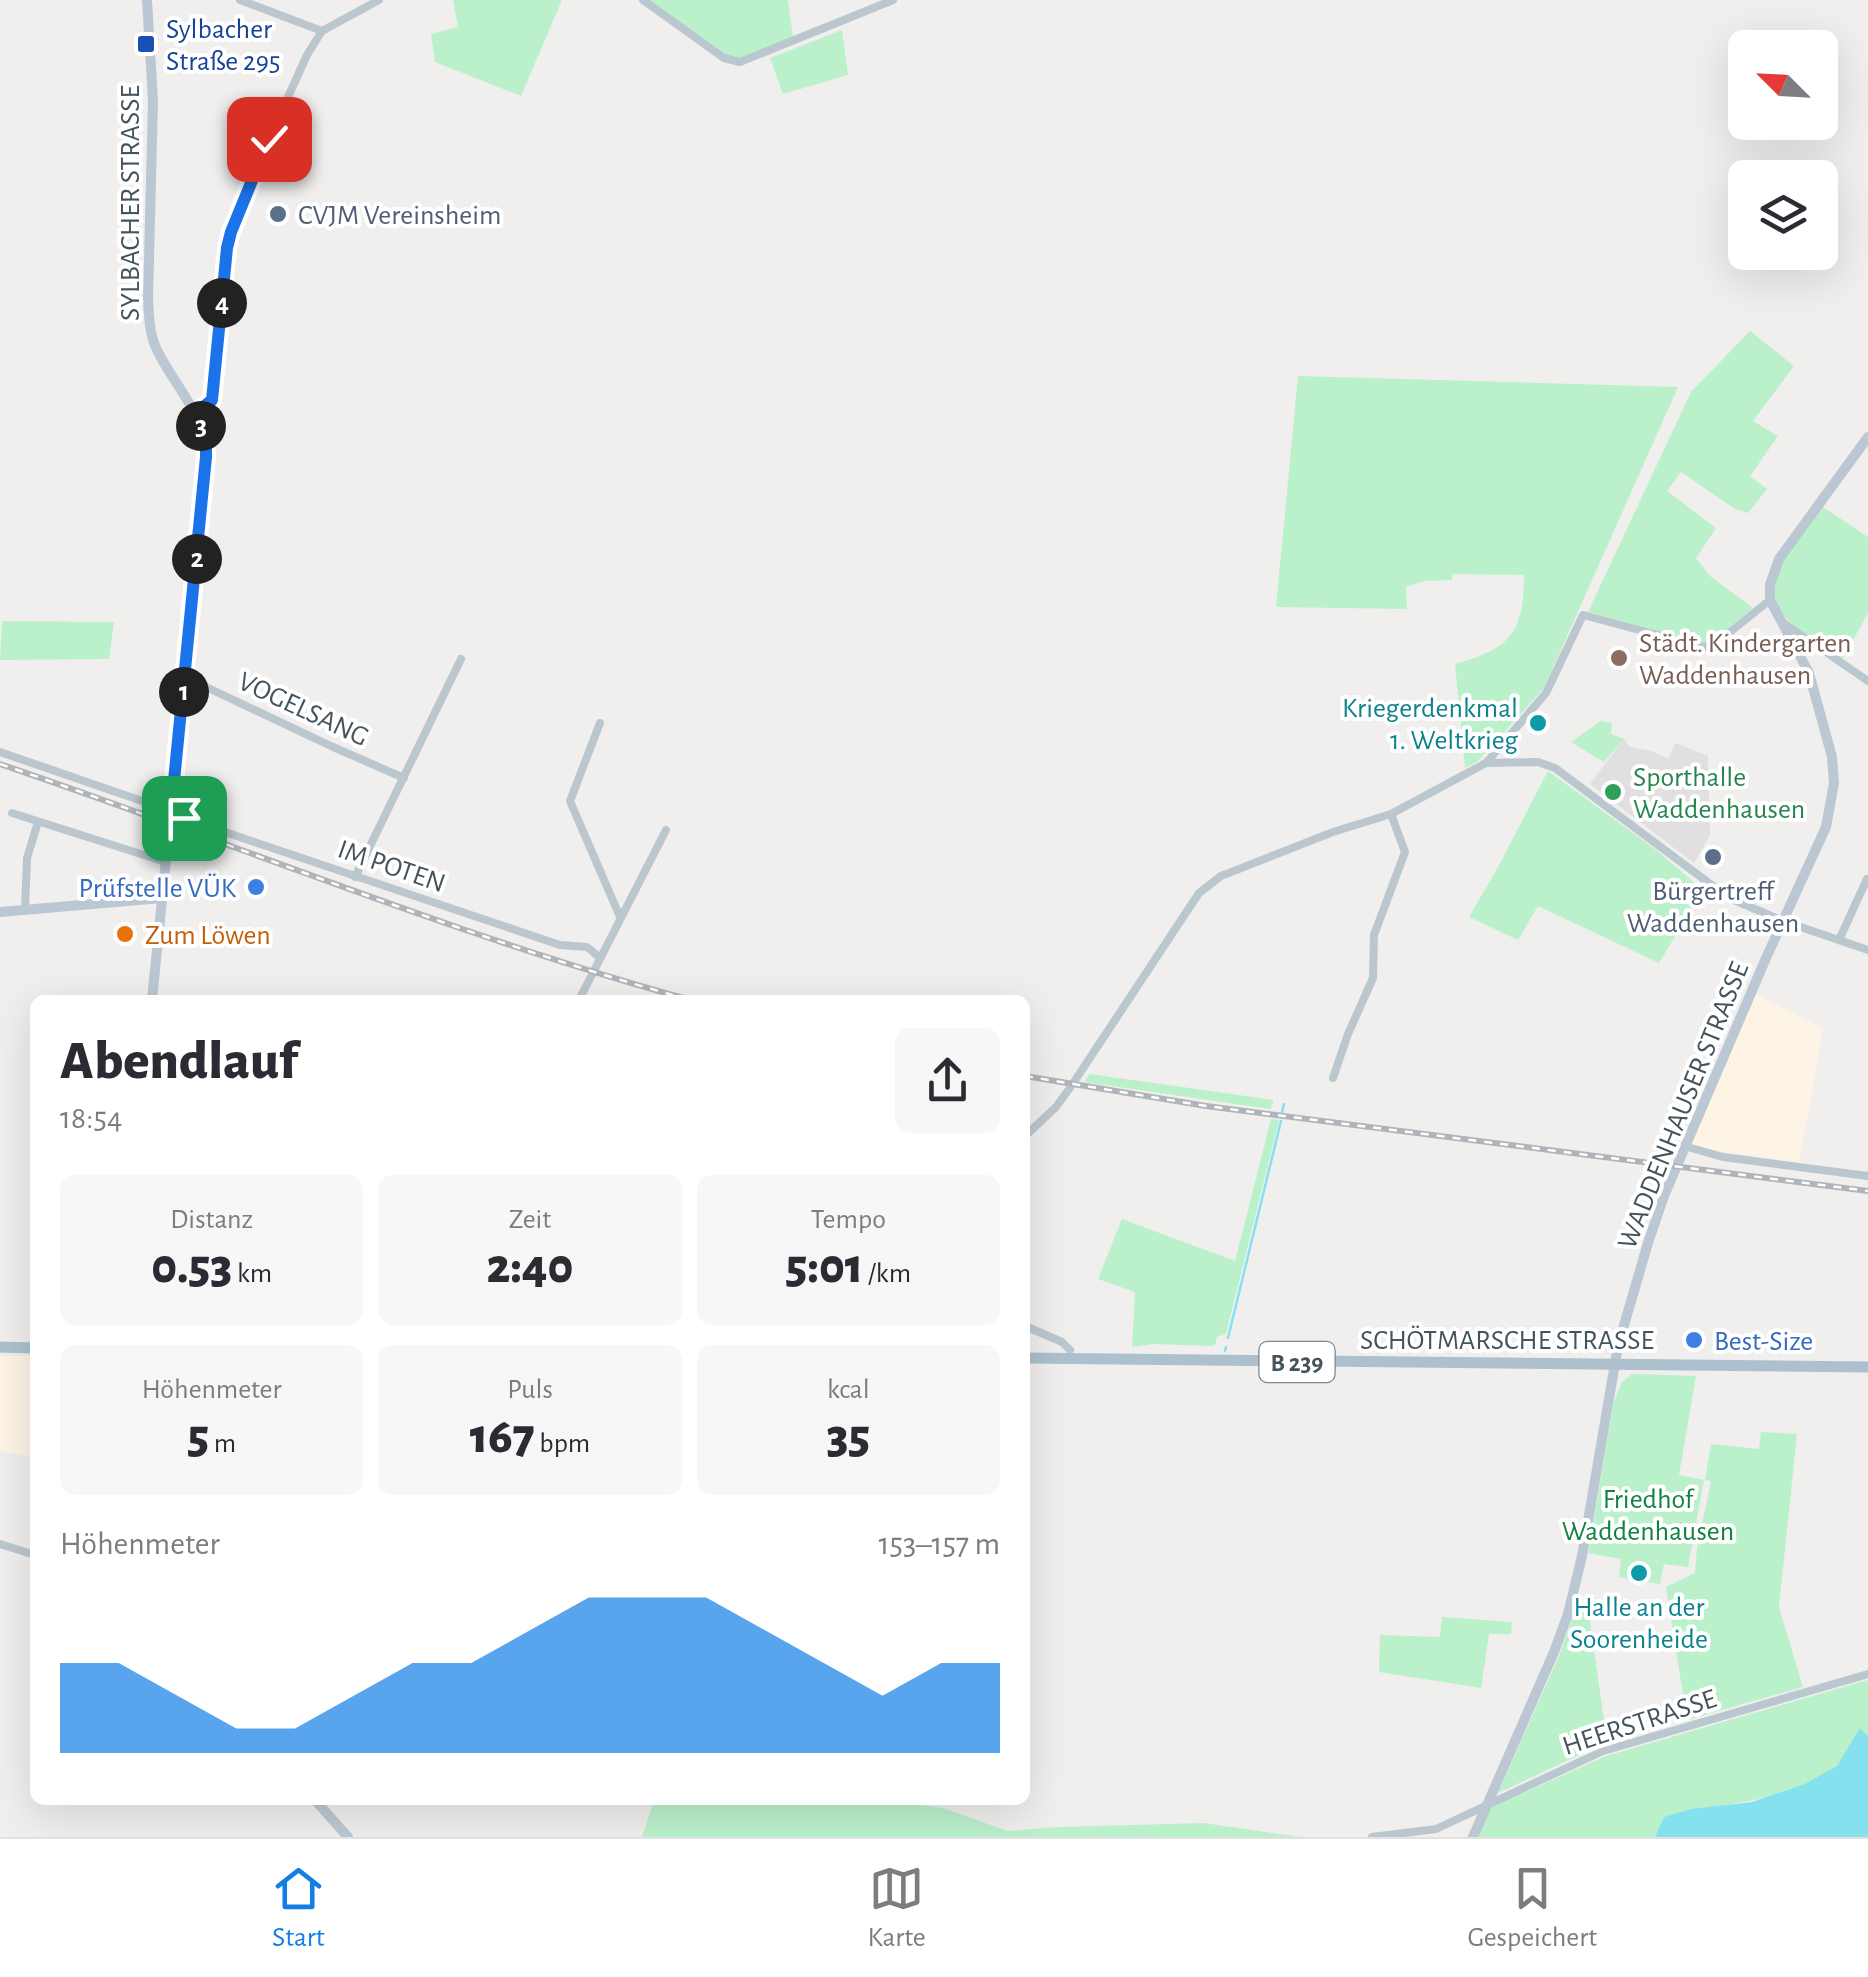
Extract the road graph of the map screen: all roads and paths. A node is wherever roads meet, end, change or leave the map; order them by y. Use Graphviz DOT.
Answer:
graph roads {
  1 [pos="147,0"];
  2 [pos="240,0"];
  3 [pos="379,0"];
  4 [pos="643,0"];
  5 [pos="893,0"];
  6 [pos="322,31"];
  7 [pos="196,413"];
  8 [pos="1868,437"];
  9 [pos="1770,600"];
  10 [pos="1780,621"];
  11 [pos="462,659"];
  12 [pos="185,677"];
  13 [pos="1868,680"];
  14 [pos="600,724"];
  15 [pos="0,752"];
  16 [pos="1486,764"];
  17 [pos="404,778"];
  18 [pos="171,811"];
  19 [pos="12,813"];
  20 [pos="1391,814"];
  21 [pos="38,822"];
  22 [pos="666,830"];
  23 [pos="166,862"];
  24 [pos="355,876"];
  25 [pos="1867,878"];
  26 [pos="162,898"];
  27 [pos="25,910"];
  28 [pos="0,912"];
  29 [pos="620,916"];
  30 [pos="1783,921"];
  31 [pos="1839,940"];
  32 [pos="1868,950"];
  33 [pos="599,957"];
  34 [pos="152,995"];
  35 [pos="581,995"];
  36 [pos="1334,1078"];
  37 [pos="1030,1131"];
  38 [pos="1684,1146"];
  39 [pos="1868,1176"];
  40 [pos="1030,1328"];
  41 [pos="0,1347"];
  42 [pos="30,1348"];
  43 [pos="1070,1350"];
  44 [pos="1030,1358"];
  45 [pos="1614,1364"];
  46 [pos="1868,1367"];
  47 [pos="0,1544"];
  48 [pos="30,1553"];
  49 [pos="1868,1674"];
  50 [pos="1487,1804"];
  51 [pos="319,1805"];
  52 [pos="348,1837"];
  53 [pos="1372,1837"];
  54 [pos="1473,1837"];
  1 -- 7 [label="main road, SYLBACHER STRASSE"];
  2 -- 6 [label="street"];
  3 -- 6 [label="street"];
  4 -- 5 [label="street"];
  6 -- 7 [label="street"];
  7 -- 12 [label="main road, SYLBACHER STRASSE"];
  8 -- 9 [label="main road"];
  9 -- 10 [label="main road, WADDENHAUSER STRASSE"];
  9 -- 16 [label="street"];
  10 -- 13 [label="street"];
  10 -- 30 [label="main road, WADDENHAUSER STRASSE"];
  11 -- 17 [label="street"];
  12 -- 17 [label="street, VOGELSANG"];
  12 -- 18 [label="main road, SYLBACHER STRASSE"];
  14 -- 29 [label="street"];
  15 -- 18 [label="street"];
  16 -- 20 [label="street"];
  16 -- 30 [label="street"];
  17 -- 24 [label="street"];
  18 -- 23 [label="main road, SYLBACHER STRASSE"];
  18 -- 24 [label="street, IM POTEN"];
  19 -- 21 [label="street"];
  20 -- 36 [label="street"];
  20 -- 37 [label="street"];
  21 -- 23 [label="street"];
  21 -- 27 [label="street"];
  22 -- 29 [label="street"];
  23 -- 26 [label="main road, SYLBACHER STRASSE"];
  24 -- 33 [label="street, IM POTEN"];
  25 -- 31 [label="street"];
  26 -- 27 [label="main road"];
  26 -- 34 [label="main road, SYLBACHER STRASSE"];
  27 -- 28 [label="main road"];
  29 -- 33 [label="street"];
  30 -- 31 [label="street"];
  30 -- 38 [label="main road, WADDENHAUSER STRASSE"];
  31 -- 32 [label="street"];
  33 -- 35 [label="street"];
  38 -- 39 [label="street"];
  38 -- 45 [label="main road, WADDENHAUSER STRASSE"];
  40 -- 43 [label="street"];
  41 -- 42 [label="main road"];
  44 -- 45 [label="main road, SCHÖTMARSCHE STRASSE / B 239"];
  45 -- 46 [label="main road, SCHÖTMARSCHE STRASSE / B 239"];
  45 -- 50 [label="main road, WADDENHAUSER STRASSE"];
  47 -- 48 [label="street"];
  49 -- 50 [label="street, HEERSTRASSE"];
  50 -- 53 [label="street, HEERSTRASSE"];
  50 -- 54 [label="main road, WADDENHAUSER STRASSE"];
  51 -- 52 [label="main road"];
}
